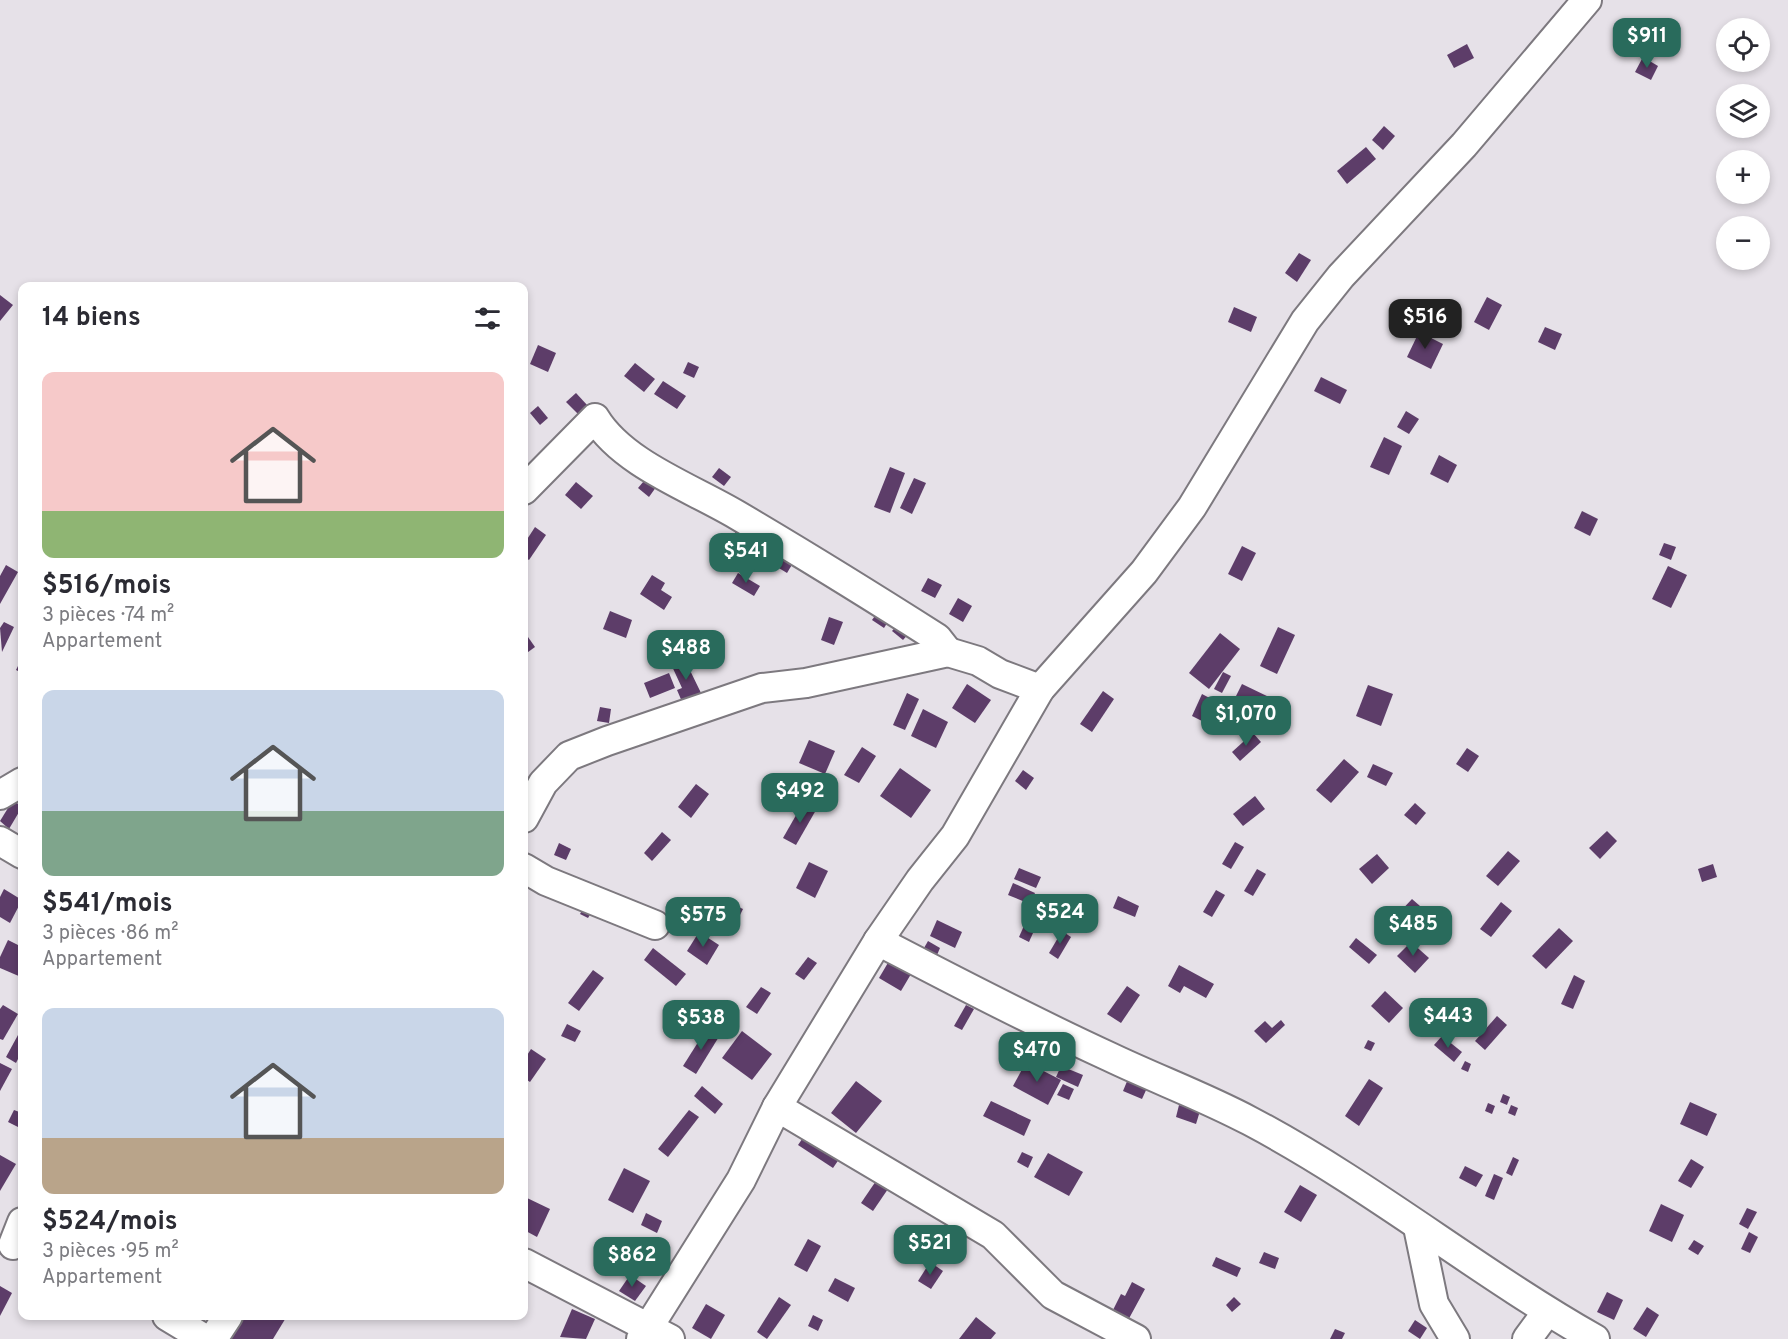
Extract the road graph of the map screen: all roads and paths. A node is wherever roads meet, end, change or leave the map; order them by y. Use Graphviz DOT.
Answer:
graph roads {
  1 [pos="1587,0"];
  2 [pos="528,486"];
  3 [pos="948,652"];
  4 [pos="1040,689"];
  5 [pos="18,784"];
  6 [pos="0,795"];
  7 [pos="528,811"];
  8 [pos="0,841"];
  9 [pos="18,852"];
  10 [pos="528,870"];
  11 [pos="655,925"];
  12 [pos="878,941"];
  13 [pos="777,1107"];
  14 [pos="1418,1227"];
  15 [pos="528,1265"];
  16 [pos="1547,1312"];
  17 [pos="174,1320"];
  18 [pos="225,1320"];
  19 [pos="653,1335"];
  20 [pos="205,1339"];
  21 [pos="213,1339"];
  22 [pos="1136,1339"];
  23 [pos="1455,1339"];
  24 [pos="1527,1339"];
  25 [pos="1595,1339"];
  1 -- 4 [label="street"];
  2 -- 3 [label="street"];
  3 -- 4 [label="street"];
  3 -- 7 [label="street"];
  4 -- 12 [label="street"];
  5 -- 6 [label="street"];
  8 -- 9 [label="street"];
  10 -- 11 [label="street"];
  12 -- 13 [label="street"];
  12 -- 14 [label="street"];
  13 -- 19 [label="street"];
  13 -- 22 [label="street"];
  14 -- 16 [label="street"];
  14 -- 23 [label="street"];
  15 -- 19 [label="street"];
  16 -- 24 [label="street"];
  16 -- 25 [label="street"];
  17 -- 20 [label="street"];
  18 -- 21 [label="street"];
}
